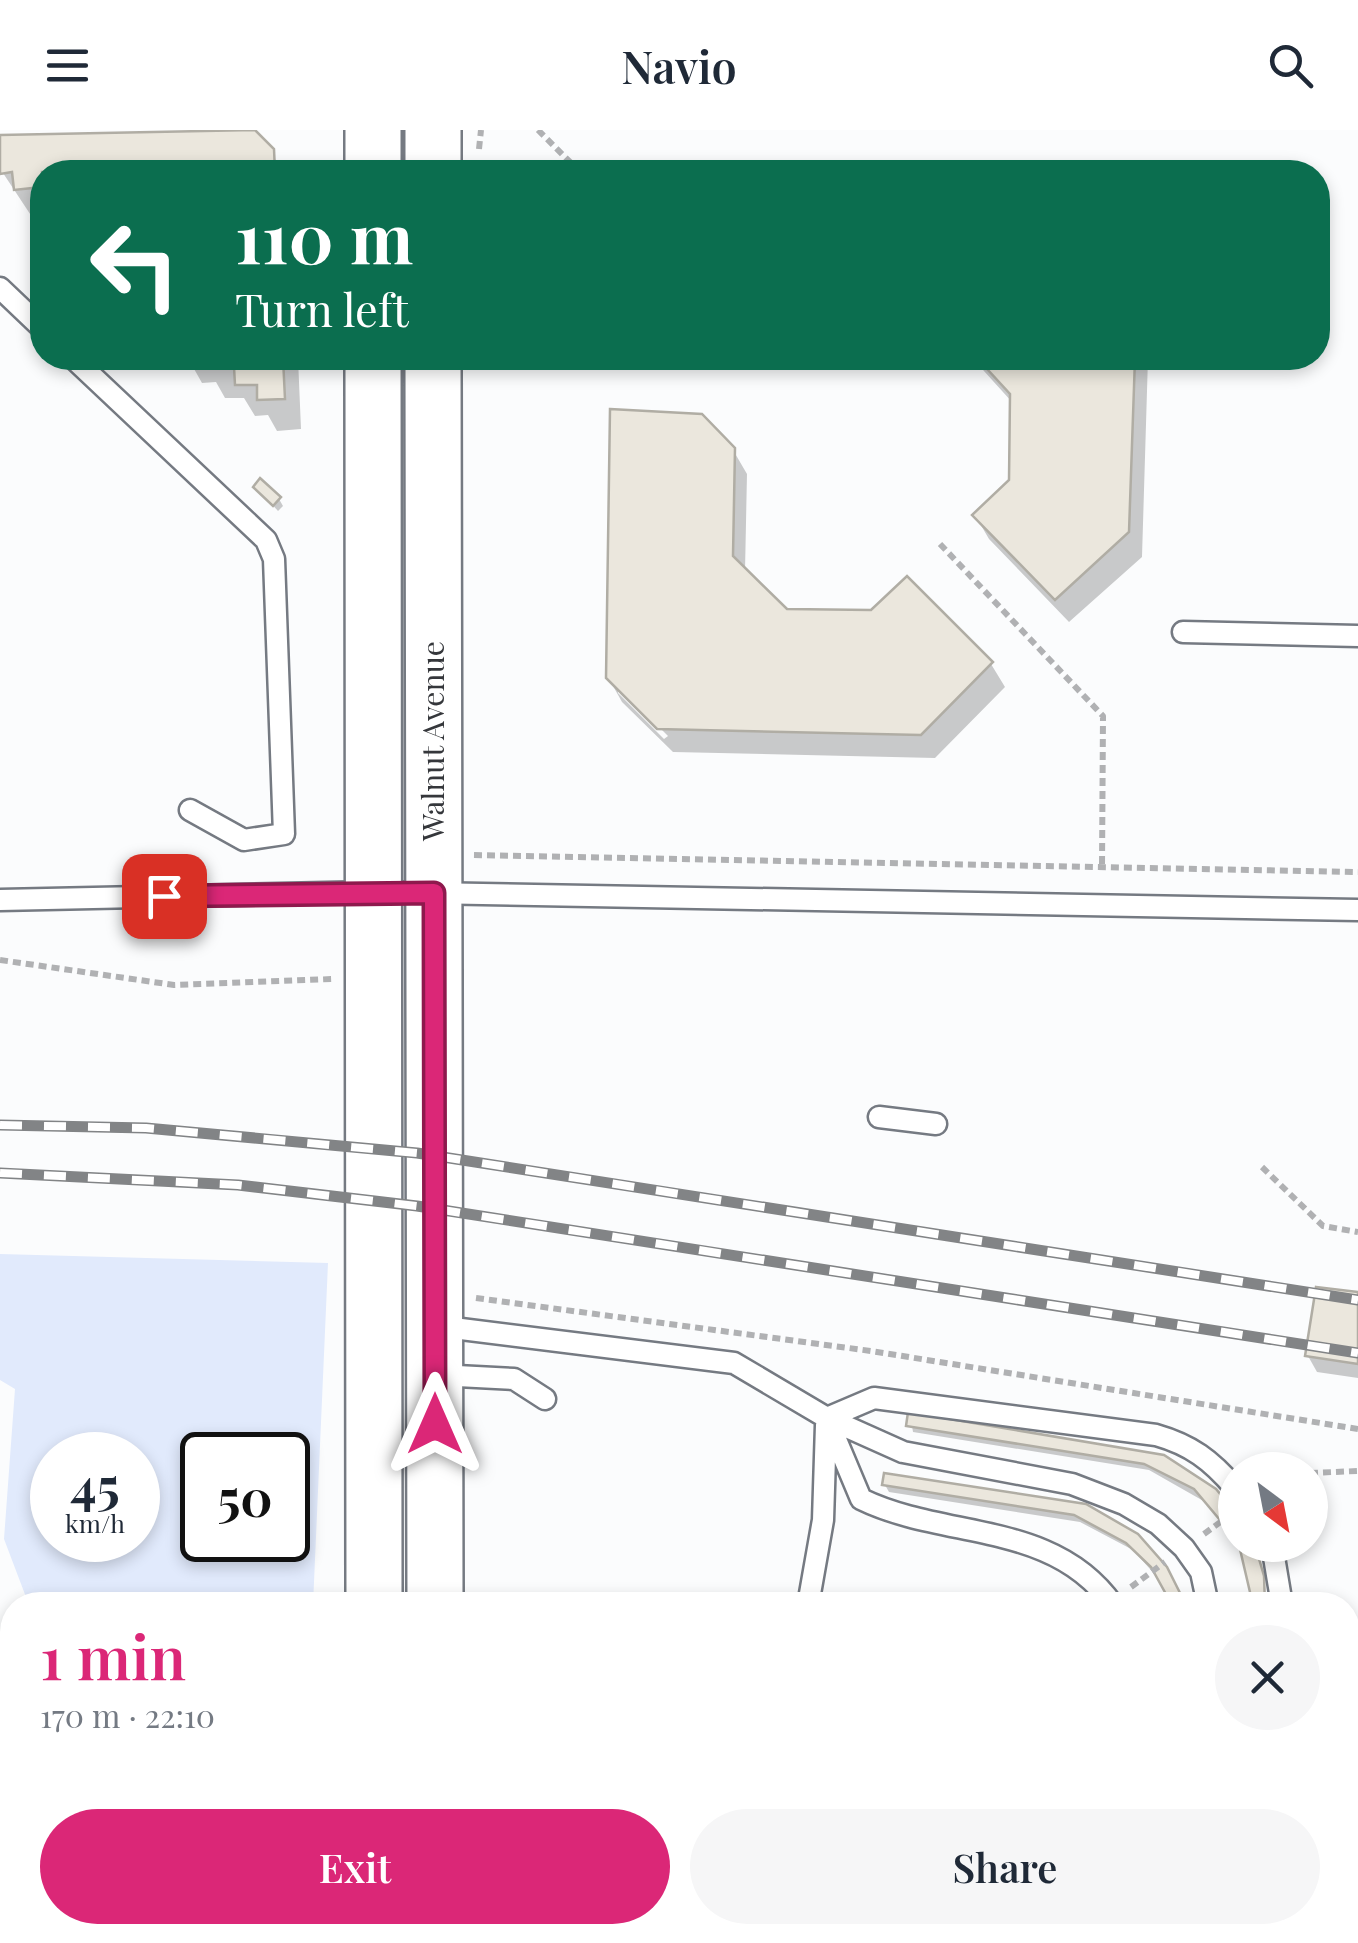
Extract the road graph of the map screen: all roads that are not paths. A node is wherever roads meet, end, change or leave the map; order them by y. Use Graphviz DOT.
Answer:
graph roads {
  1 [pos="373,130"];
  2 [pos="432,130"];
  3 [pos="373,160"];
  4 [pos="433,160"];
  5 [pos="0,288"];
  6 [pos="30,317"];
  7 [pos="86,370"];
  8 [pos="372,370"];
  9 [pos="434,370"];
  10 [pos="1183,632"];
  11 [pos="1358,636"];
  12 [pos="190,810"];
  13 [pos="434,874"];
  14 [pos="372,892"];
  15 [pos="0,900"];
  16 [pos="1358,910"];
  17 [pos="879,1116"];
  18 [pos="936,1124"];
  19 [pos="435,1331"];
  20 [pos="546,1399"];
  21 [pos="826,1418"];
  22 [pos="1218,1468"];
  23 [pos="1275,1562"];
  24 [pos="374,1592"];
  25 [pos="435,1592"];
  26 [pos="810,1592"];
  27 [pos="1099,1592"];
  28 [pos="1205,1592"];
  29 [pos="1280,1592"];
  1 -- 3 [label="main road"];
  2 -- 4 [label="main road"];
  5 -- 6 [label="lane"];
  7 -- 12 [label="lane"];
  8 -- 14 [label="main road, Walnut Avenue"];
  9 -- 13 [label="main road, Walnut Avenue"];
  10 -- 11 [label="lane"];
  13 -- 14 [label="lane"];
  13 -- 16 [label="lane"];
  13 -- 19 [label="main road, Walnut Avenue"];
  14 -- 15 [label="lane"];
  14 -- 24 [label="main road, Walnut Avenue"];
  17 -- 18 [label="lane"];
  19 -- 20 [label="lane"];
  19 -- 21 [label="lane"];
  19 -- 25 [label="main road, Walnut Avenue"];
  21 -- 22 [label="lane"];
  21 -- 26 [label="lane"];
  21 -- 27 [label="lane"];
  21 -- 28 [label="lane"];
  23 -- 29 [label="lane"];
}
